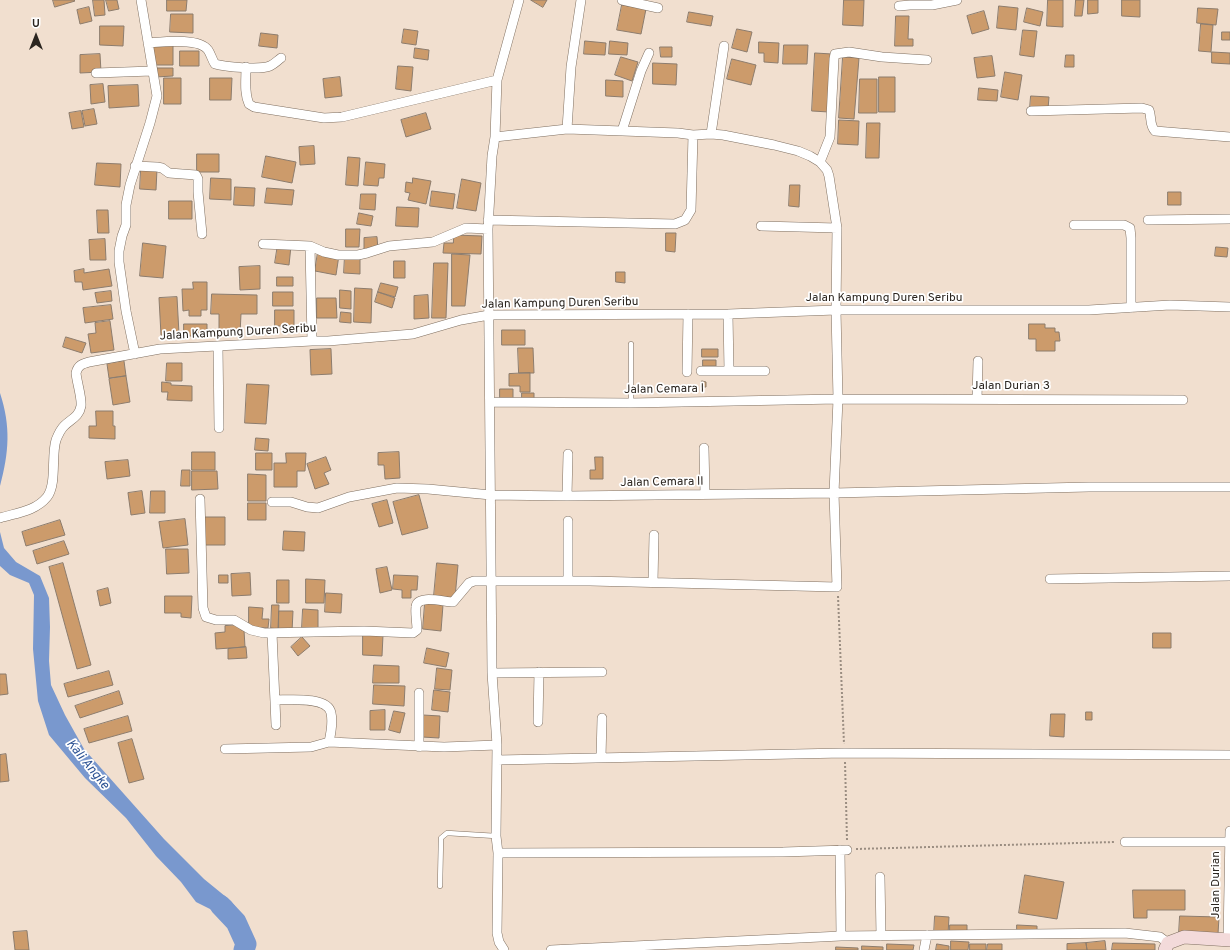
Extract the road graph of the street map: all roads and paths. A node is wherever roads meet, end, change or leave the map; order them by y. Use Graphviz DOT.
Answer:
graph roads {
  1 [pos="141,0"];
  2 [pos="519,0"];
  3 [pos="581,0"];
  4 [pos="622,0"];
  5 [pos="957,0"];
  6 [pos="899,6"];
  7 [pos="658,8"];
  8 [pos="148,43"];
  9 [pos="724,46"];
  10 [pos="649,53"];
  11 [pos="281,58"];
  12 [pos="927,60"];
  13 [pos="246,67"];
  14 [pos="152,70"];
  15 [pos="96,73"];
  16 [pos="498,80"];
  17 [pos="1031,111"];
  18 [pos="567,129"];
  19 [pos="622,131"];
  20 [pos="712,134"];
  21 [pos="692,135"];
  22 [pos="495,137"];
  23 [pos="1230,137"];
  24 [pos="820,162"];
  25 [pos="135,166"];
  26 [pos="1230,218"];
  27 [pos="1148,220"];
  28 [pos="488,225"];
  29 [pos="1074,225"];
  30 [pos="762,226"];
  31 [pos="837,228"];
  32 [pos="202,234"];
  33 [pos="263,244"];
  34 [pos="310,246"];
  35 [pos="1230,307"];
  36 [pos="1130,308"];
  37 [pos="836,310"];
  38 [pos="688,314"];
  39 [pos="728,314"];
  40 [pos="489,315"];
  41 [pos="312,340"];
  42 [pos="631,344"];
  43 [pos="218,346"];
  44 [pos="135,354"];
  45 [pos="978,361"];
  46 [pos="700,371"];
  47 [pos="729,371"];
  48 [pos="765,371"];
  49 [pos="687,372"];
  50 [pos="838,399"];
  51 [pos="977,399"];
  52 [pos="1183,400"];
  53 [pos="490,402"];
  54 [pos="631,403"];
  55 [pos="219,428"];
  56 [pos="704,448"];
  57 [pos="568,454"];
  58 [pos="1230,487"];
  59 [pos="834,493"];
  60 [pos="705,494"];
  61 [pos="491,495"];
  62 [pos="567,496"];
  63 [pos="200,499"];
  64 [pos="272,502"];
  65 [pos="1,518"];
  66 [pos="568,521"];
  67 [pos="654,535"];
  68 [pos="1230,576"];
  69 [pos="1050,579"];
  70 [pos="491,581"];
  71 [pos="568,581"];
  72 [pos="653,582"];
  73 [pos="837,587"];
  74 [pos="272,633"];
  75 [pos="539,672"];
  76 [pos="602,672"];
  77 [pos="492,673"];
  78 [pos="419,693"];
  79 [pos="276,700"];
  80 [pos="602,718"];
  81 [pos="538,722"];
  82 [pos="276,725"];
  83 [pos="329,742"];
  84 [pos="497,745"];
  85 [pos="419,747"];
  86 [pos="225,749"];
  87 [pos="844,753"];
  88 [pos="1230,756"];
  89 [pos="601,758"];
  90 [pos="497,760"];
  91 [pos="1230,831"];
  92 [pos="496,836"];
  93 [pos="1125,842"];
  94 [pos="1229,842"];
  95 [pos="843,850"];
  96 [pos="498,853"];
  97 [pos="880,877"];
  98 [pos="440,886"];
  99 [pos="927,935"];
  100 [pos="841,936"];
  101 [pos="881,936"];
  102 [pos="1229,940"];
  103 [pos="694,947"];
  104 [pos="1166,947"];
  105 [pos="504,950"];
  106 [pos="551,950"];
  107 [pos="924,950"];
  1 -- 8 [label="street"];
  2 -- 16 [label="street"];
  3 -- 18 [label="street"];
  4 -- 7 [label="street"];
  5 -- 6 [label="street"];
  8 -- 13 [label="street"];
  8 -- 14 [label="street"];
  9 -- 20 [label="street"];
  10 -- 19 [label="street"];
  11 -- 13 [label="street"];
  12 -- 24 [label="street"];
  13 -- 16 [label="street"];
  14 -- 15 [label="street"];
  14 -- 25 [label="street"];
  16 -- 22 [label="street"];
  17 -- 23 [label="street"];
  18 -- 19 [label="street"];
  18 -- 22 [label="street"];
  19 -- 21 [label="street"];
  20 -- 21 [label="street"];
  20 -- 24 [label="street"];
  21 -- 28 [label="street"];
  22 -- 28 [label="street"];
  24 -- 31 [label="street"];
  25 -- 32 [label="street"];
  25 -- 44 [label="street"];
  26 -- 27 [label="street"];
  28 -- 34 [label="street"];
  28 -- 40 [label="street"];
  29 -- 36 [label="street"];
  30 -- 31 [label="street"];
  31 -- 37 [label="street"];
  33 -- 34 [label="street"];
  34 -- 41 [label="street"];
  35 -- 36 [label="street, Jalan Kampung Duren Seribu"];
  36 -- 37 [label="street, Jalan Kampung Duren Seribu"];
  37 -- 39 [label="street, Jalan Kampung Duren Seribu"];
  37 -- 50 [label="street"];
  38 -- 39 [label="street, Jalan Kampung Duren Seribu"];
  38 -- 40 [label="street, Jalan Kampung Duren Seribu"];
  38 -- 49 [label="street"];
  39 -- 47 [label="street"];
  40 -- 41 [label="street, Jalan Kampung Duren Seribu"];
  40 -- 53 [label="street"];
  41 -- 43 [label="street, Jalan Kampung Duren Seribu"];
  42 -- 54 [label="lane"];
  43 -- 44 [label="street, Jalan Kampung Duren Seribu"];
  43 -- 55 [label="street"];
  44 -- 65 [label="street, Jalan Kampung Duren Seribu"];
  45 -- 51 [label="street"];
  46 -- 47 [label="street"];
  47 -- 48 [label="street"];
  50 -- 51 [label="street, Jalan Durian 3"];
  50 -- 54 [label="street, Jalan Cemara I"];
  50 -- 59 [label="street"];
  51 -- 52 [label="street, Jalan Durian 3"];
  53 -- 54 [label="street, Jalan Cemara I"];
  53 -- 61 [label="street"];
  56 -- 60 [label="street"];
  57 -- 62 [label="street"];
  58 -- 59 [label="street, Jalan Cemara II"];
  59 -- 60 [label="street, Jalan Cemara II"];
  59 -- 73 [label="street"];
  60 -- 62 [label="street, Jalan Cemara II"];
  61 -- 62 [label="street, Jalan Cemara II"];
  61 -- 64 [label="street, Jalan Cemara II"];
  61 -- 70 [label="street"];
  63 -- 74 [label="street"];
  66 -- 71 [label="street"];
  67 -- 72 [label="street"];
  68 -- 69 [label="street"];
  70 -- 71 [label="street"];
  70 -- 74 [label="street"];
  70 -- 77 [label="street"];
  71 -- 72 [label="street"];
  72 -- 73 [label="street"];
  73 -- 87 [label="path"];
  74 -- 79 [label="street"];
  75 -- 76 [label="street"];
  75 -- 77 [label="street"];
  75 -- 81 [label="street"];
  77 -- 84 [label="street"];
  78 -- 85 [label="street"];
  79 -- 82 [label="street"];
  79 -- 83 [label="street"];
  80 -- 89 [label="street"];
  83 -- 85 [label="street"];
  83 -- 86 [label="street"];
  84 -- 85 [label="street"];
  84 -- 90 [label="street"];
  87 -- 88 [label="street"];
  87 -- 89 [label="street"];
  87 -- 95 [label="path"];
  89 -- 90 [label="street"];
  90 -- 92 [label="street"];
  91 -- 94 [label="street, Jalan Durian"];
  92 -- 96 [label="street"];
  92 -- 98 [label="lane"];
  93 -- 94 [label="street"];
  93 -- 95 [label="path"];
  94 -- 102 [label="street, Jalan Durian"];
  95 -- 96 [label="street"];
  95 -- 100 [label="street"];
  96 -- 105 [label="street"];
  97 -- 101 [label="street"];
  99 -- 101 [label="street"];
  99 -- 104 [label="street"];
  99 -- 107 [label="street"];
  100 -- 101 [label="street"];
  100 -- 103 [label="street"];
  102 -- 104 [label="main road"];
  103 -- 106 [label="street"];
}
